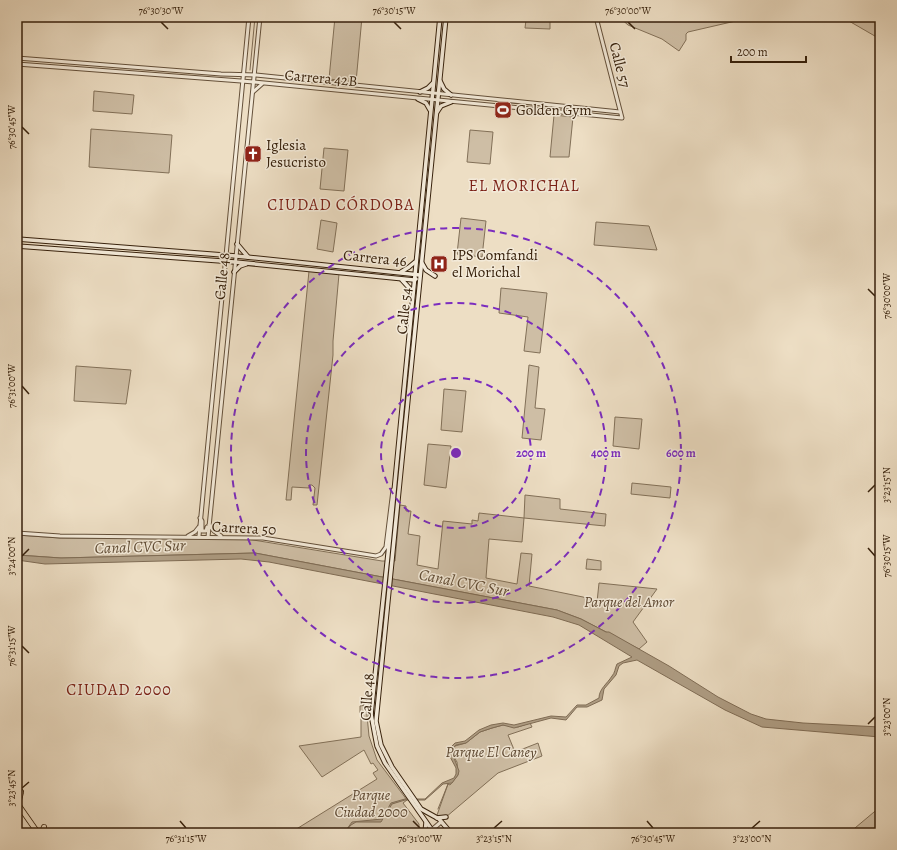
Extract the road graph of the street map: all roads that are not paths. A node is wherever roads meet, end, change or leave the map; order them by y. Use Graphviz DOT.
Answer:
graph roads {
  1 [pos="20,17"];
  2 [pos="249,17"];
  3 [pos="260,17"];
  4 [pos="440,17"];
  5 [pos="446,17"];
  6 [pos="596,17"];
  7 [pos="17,60"];
  8 [pos="255,64"];
  9 [pos="244,75"];
  10 [pos="254,75"];
  11 [pos="264,76"];
  12 [pos="434,78"];
  13 [pos="439,80"];
  14 [pos="243,81"];
  15 [pos="254,82"];
  16 [pos="264,83"];
  17 [pos="410,90"];
  18 [pos="420,92"];
  19 [pos="252,93"];
  20 [pos="432,93"];
  21 [pos="438,94"];
  22 [pos="451,95"];
  23 [pos="408,98"];
  24 [pos="418,99"];
  25 [pos="432,100"];
  26 [pos="437,100"];
  27 [pos="451,102"];
  28 [pos="620,112"];
  29 [pos="430,113"];
  30 [pos="435,118"];
  31 [pos="622,118"];
  32 [pos="17,239"];
  33 [pos="237,244"];
  34 [pos="17,246"];
  35 [pos="226,256"];
  36 [pos="236,256"];
  37 [pos="249,257"];
  38 [pos="416,261"];
  39 [pos="226,262"];
  40 [pos="236,262"];
  41 [pos="422,262"];
  42 [pos="248,263"];
  43 [pos="373,270"];
  44 [pos="234,272"];
  45 [pos="399,272"];
  46 [pos="415,274"];
  47 [pos="420,275"];
  48 [pos="372,276"];
  49 [pos="434,276"];
  50 [pos="398,279"];
  51 [pos="414,280"];
  52 [pos="413,292"];
  53 [pos="394,485"];
  54 [pos="200,518"];
  55 [pos="210,519"];
  56 [pos="209,524"];
  57 [pos="200,525"];
  58 [pos="17,533"];
  59 [pos="187,536"];
  60 [pos="199,536"];
  61 [pos="208,536"];
  62 [pos="225,537"];
  63 [pos="391,554"];
  64 [pos="373,557"];
  65 [pos="385,606"];
  66 [pos="376,734"];
  67 [pos="21,792"];
  68 [pos="17,803"];
  69 [pos="420,810"];
  70 [pos="436,818"];
  71 [pos="446,818"];
  72 [pos="426,822"];
  73 [pos="441,822"];
  74 [pos="44,827"];
  75 [pos="432,832"];
  76 [pos="38,833"];
  77 [pos="42,833"];
  78 [pos="426,833"];
  79 [pos="451,833"];
  1 -- 7 [label="street"];
  2 -- 9 [label="street, Calle 48"];
  3 -- 8 [label="street, Calle 48"];
  4 -- 12 [label="main road, Calle 54"];
  5 -- 13 [label="main road, Calle 54"];
  6 -- 28 [label="street, Calle 57"];
  7 -- 9 [label="street, Carrera 42B"];
  7 -- 14 [label="street, Carrera 42B"];
  8 -- 10 [label="street, Calle 48"];
  8 -- 11 [label="street"];
  9 -- 10 [label="street, Carrera 42B"];
  9 -- 14 [label="street, Calle 48"];
  10 -- 11 [label="street, Carrera 42B"];
  10 -- 15 [label="street, Calle 48"];
  11 -- 17 [label="street, Carrera 42B"];
  12 -- 18 [label="main road"];
  12 -- 20 [label="main road, Calle 54"];
  13 -- 21 [label="main road, Calle 54"];
  13 -- 22 [label="main road"];
  14 -- 15 [label="street, Carrera 42B"];
  14 -- 35 [label="street, Calle 48"];
  15 -- 16 [label="street, Carrera 42B"];
  15 -- 19 [label="street, Calle 48"];
  16 -- 19 [label="street"];
  16 -- 23 [label="street, Carrera 42B"];
  17 -- 18 [label="street, Carrera 42B"];
  17 -- 23 [label="street"];
  18 -- 20 [label="street, Carrera 42B"];
  19 -- 33 [label="street, Calle 48"];
  20 -- 21 [label="street, Carrera 42B"];
  20 -- 25 [label="main road, Calle 54"];
  21 -- 22 [label="street, Carrera 42B"];
  21 -- 26 [label="main road, Calle 54"];
  22 -- 28 [label="street, Carrera 42B"];
  23 -- 24 [label="street, Carrera 42B"];
  24 -- 25 [label="street, Carrera 42B"];
  24 -- 29 [label="main road"];
  25 -- 26 [label="street, Carrera 42B"];
  25 -- 29 [label="main road, Calle 54"];
  26 -- 27 [label="street, Carrera 42B"];
  26 -- 30 [label="main road, Calle 54"];
  27 -- 30 [label="main road"];
  27 -- 31 [label="street, Carrera 42B"];
  28 -- 31 [label="street, Calle 57"];
  29 -- 38 [label="main road, Calle 54"];
  30 -- 41 [label="main road, Calle 54"];
  32 -- 35 [label="main road, Carrera 46"];
  33 -- 36 [label="street, Calle 48"];
  33 -- 37 [label="main road"];
  34 -- 39 [label="main road, Carrera 46"];
  35 -- 36 [label="main road, Carrera 46"];
  35 -- 39 [label="street, Calle 48"];
  36 -- 37 [label="main road, Carrera 46"];
  36 -- 40 [label="street, Calle 48"];
  37 -- 43 [label="main road, Carrera 46"];
  38 -- 45 [label="main road"];
  38 -- 46 [label="main road, Calle 54"];
  39 -- 40 [label="main road, Carrera 46"];
  39 -- 54 [label="street, Calle 48"];
  40 -- 42 [label="main road, Carrera 46"];
  40 -- 44 [label="street, Calle 48"];
  41 -- 47 [label="main road, Calle 54"];
  41 -- 49 [label="main road"];
  42 -- 44 [label="main road"];
  42 -- 48 [label="main road, Carrera 46"];
  43 -- 45 [label="main road, Carrera 46"];
  43 -- 48 [label="main road"];
  44 -- 55 [label="street, Calle 48"];
  45 -- 46 [label="main road, Carrera 46"];
  46 -- 47 [label="main road, Carrera 46"];
  46 -- 51 [label="main road, Calle 54"];
  47 -- 51 [label="main road, Carrera 46"];
  47 -- 63 [label="main road, Calle 54"];
  48 -- 50 [label="main road, Carrera 46"];
  50 -- 51 [label="main road, Carrera 46"];
  50 -- 52 [label="main road"];
  51 -- 52 [label="main road, Calle 54"];
  52 -- 53 [label="main road, Calle 54"];
  53 -- 63 [label="main road, Calle 54"];
  53 -- 64 [label="street, Calle 54"];
  54 -- 55 [label="street"];
  54 -- 57 [label="street, Calle 48"];
  55 -- 56 [label="street, Calle 48"];
  56 -- 61 [label="street, Calle 48"];
  56 -- 62 [label="street"];
  57 -- 59 [label="street"];
  57 -- 60 [label="street, Calle 48"];
  58 -- 59 [label="street, Carrera 50"];
  59 -- 60 [label="street, Carrera 50"];
  60 -- 61 [label="street, Carrera 50"];
  61 -- 62 [label="street, Carrera 50"];
  62 -- 64 [label="street, Carrera 50"];
  63 -- 65 [label="main road, Calle 54"];
  65 -- 66 [label="main road, Calle 48"];
  65 -- 66 [label="main road, Calle 48"];
  66 -- 69 [label="main road, Calle 48"];
  67 -- 68 [label="highway"];
  68 -- 76 [label="highway"];
  69 -- 70 [label="main road, Calle 48"];
  69 -- 72 [label="main road, Calle 48"];
  70 -- 71 [label="main road"];
  70 -- 73 [label="main road, Calle 48"];
  72 -- 75 [label="main road, Calle 48"];
  72 -- 78 [label="main road"];
  73 -- 75 [label="street"];
  73 -- 79 [label="main road, Calle 48"];
  74 -- 77 [label="highway"];
  75 -- 78 [label="street"];
}
